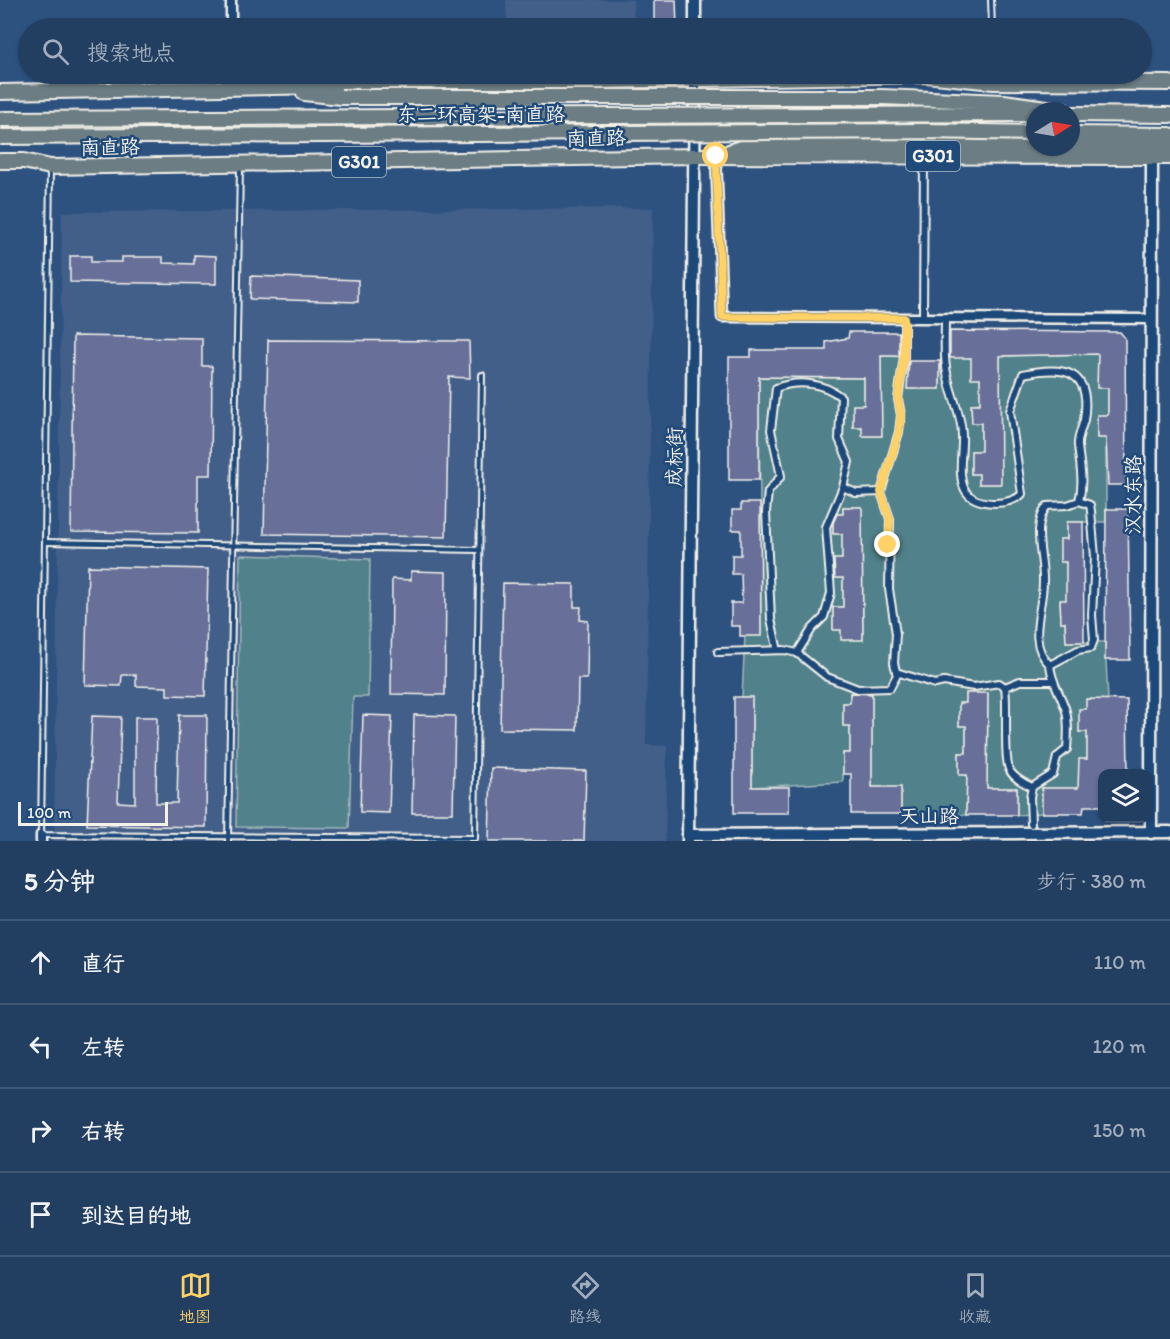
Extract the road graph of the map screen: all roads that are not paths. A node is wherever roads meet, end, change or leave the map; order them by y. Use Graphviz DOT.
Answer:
graph roads {
  1 [pos="231,0"];
  2 [pos="696,0"];
  3 [pos="990,0"];
  4 [pos="231,18"];
  5 [pos="695,18"];
  6 [pos="991,18"];
  7 [pos="1152,82"];
  8 [pos="1170,83"];
  9 [pos="194,84"];
  10 [pos="250,84"];
  11 [pos="695,84"];
  12 [pos="0,92"];
  13 [pos="1026,105"];
  14 [pos="1080,113"];
  15 [pos="1026,114"];
  16 [pos="1170,115"];
  17 [pos="0,119"];
  18 [pos="1026,133"];
  19 [pos="1080,134"];
  20 [pos="1170,135"];
  21 [pos="0,137"];
  22 [pos="1026,145"];
  23 [pos="1080,145"];
  24 [pos="1170,146"];
  25 [pos="695,156"];
  26 [pos="716,156"];
  27 [pos="924,156"];
  28 [pos="1152,157"];
  29 [pos="1170,157"];
  30 [pos="0,161"];
  31 [pos="240,164"];
  32 [pos="50,167"];
  33 [pos="904,318"];
  34 [pos="923,318"];
  35 [pos="945,318"];
  36 [pos="1151,319"];
  37 [pos="482,375"];
  38 [pos="843,487"];
  39 [pos="881,492"];
  40 [pos="1079,501"];
  41 [pos="45,542"];
  42 [pos="232,546"];
  43 [pos="479,550"];
  44 [pos="777,647"];
  45 [pos="718,652"];
  46 [pos="797,653"];
  47 [pos="1050,666"];
  48 [pos="896,672"];
  49 [pos="1052,681"];
  50 [pos="1005,687"];
  51 [pos="1032,787"];
  52 [pos="1031,824"];
  53 [pos="1170,832"];
  54 [pos="1151,833"];
  55 [pos="41,838"];
  56 [pos="688,838"];
  57 [pos="228,839"];
  58 [pos="475,839"];
  1 -- 4 [label="street"];
  2 -- 5 [label="street"];
  3 -- 6 [label="lane"];
  7 -- 8 [label="highway"];
  9 -- 12 [label="highway"];
  10 -- 13 [label="highway, bridge"];
  11 -- 25 [label="street, 成标街"];
  14 -- 16 [label="highway"];
  15 -- 17 [label="highway, 东二环高架-南直路, bridge"];
  18 -- 21 [label="highway, 东二环高架-南直路, bridge"];
  19 -- 20 [label="highway"];
  22 -- 26 [label="highway"];
  23 -- 24 [label="highway"];
  25 -- 26 [label="highway, 南直路 / G301"];
  25 -- 31 [label="highway, 南直路 / G301"];
  25 -- 56 [label="street, 成标街"];
  26 -- 27 [label="highway, 南直路 / G301"];
  26 -- 33 [label="street"];
  27 -- 28 [label="highway, 南直路 / G301"];
  27 -- 34 [label="street"];
  28 -- 29 [label="highway, 南直路 / G301"];
  28 -- 36 [label="street, 汉水东路"];
  30 -- 32 [label="highway, 南直路 / G301"];
  31 -- 32 [label="highway, 南直路 / G301"];
  31 -- 42 [label="lane"];
  32 -- 41 [label="lane"];
  33 -- 34 [label="street"];
  33 -- 39 [label="street"];
  34 -- 35 [label="street"];
  35 -- 36 [label="street"];
  35 -- 40 [label="street"];
  36 -- 54 [label="street, 汉水东路"];
  37 -- 43 [label="lane"];
  38 -- 39 [label="street"];
  38 -- 44 [label="street"];
  38 -- 46 [label="street"];
  39 -- 48 [label="street"];
  40 -- 47 [label="street"];
  40 -- 47 [label="street"];
  41 -- 42 [label="lane"];
  41 -- 55 [label="lane"];
  42 -- 43 [label="lane"];
  42 -- 57 [label="lane"];
  43 -- 58 [label="lane"];
  45 -- 46 [label="street"];
  46 -- 48 [label="street"];
  47 -- 49 [label="street"];
  48 -- 50 [label="street"];
  49 -- 50 [label="street"];
  49 -- 51 [label="street"];
  50 -- 51 [label="street"];
  51 -- 52 [label="street"];
  53 -- 54 [label="street, 天山路"];
  54 -- 56 [label="street, 天山路"];
  55 -- 57 [label="lane"];
  57 -- 58 [label="lane"];
}
